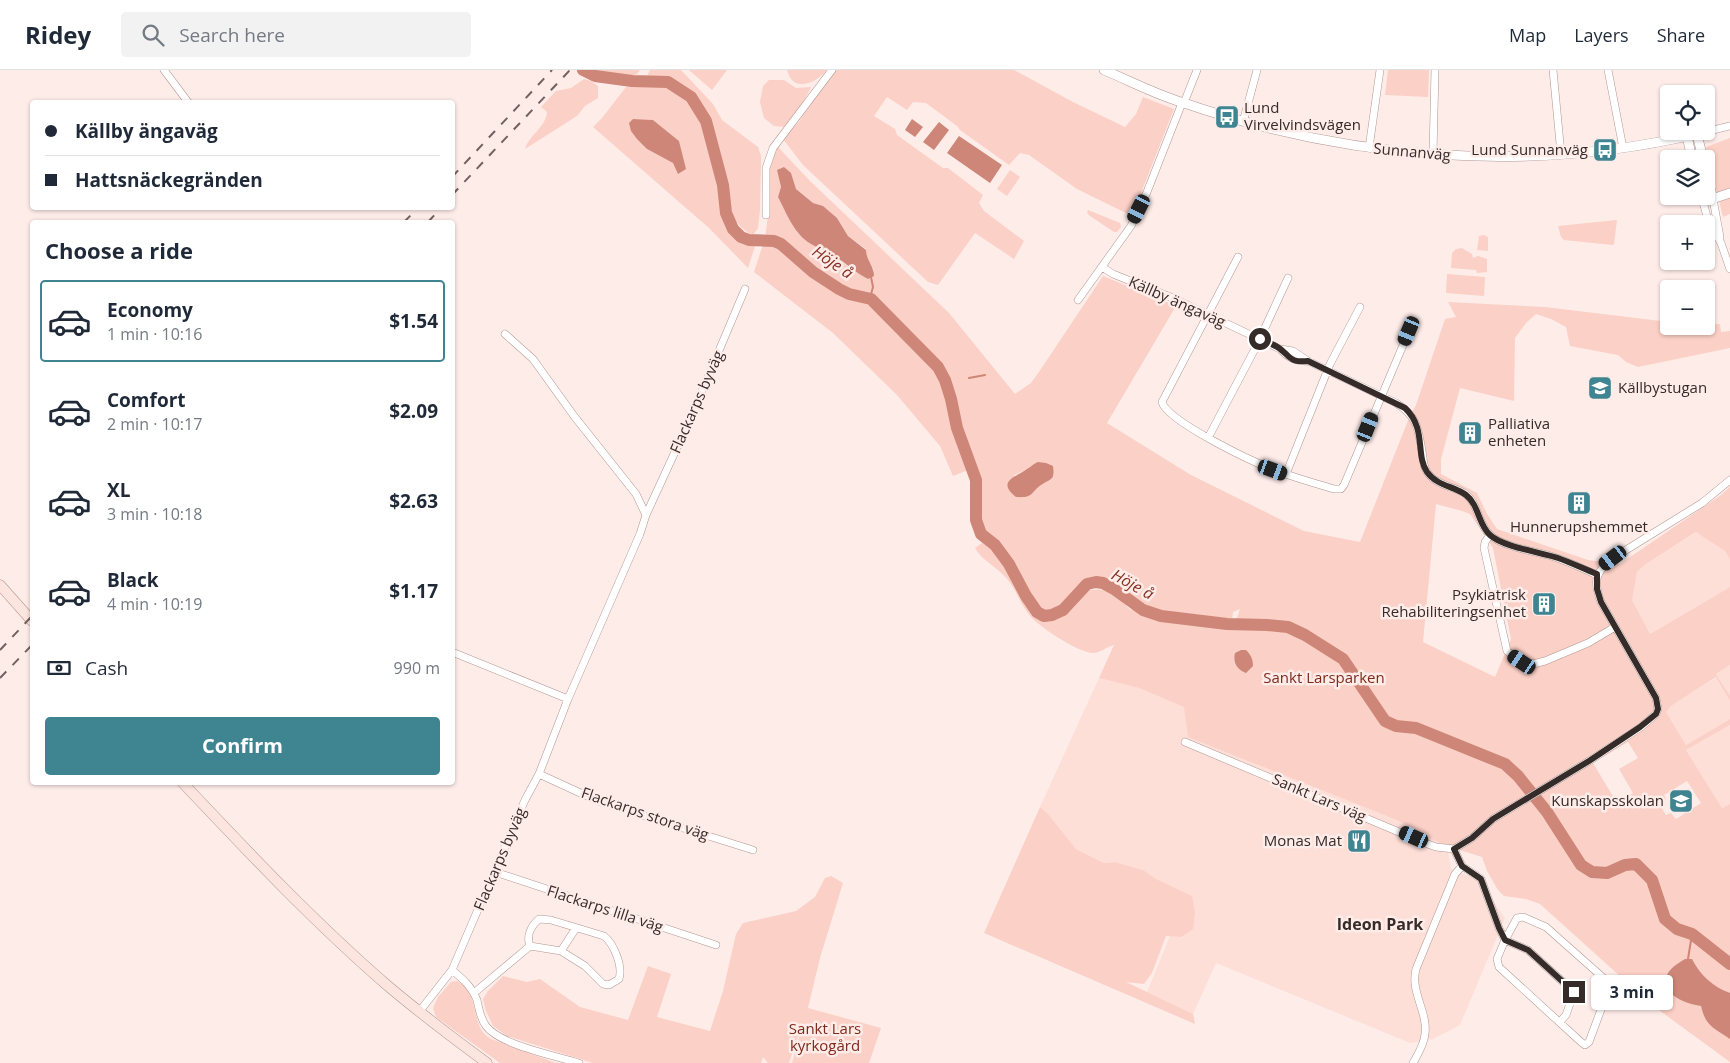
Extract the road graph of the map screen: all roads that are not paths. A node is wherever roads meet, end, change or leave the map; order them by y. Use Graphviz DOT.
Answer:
graph roads {
  1 [pos="164,70"];
  2 [pos="832,70"];
  3 [pos="1104,70"];
  4 [pos="1197,70"];
  5 [pos="1257,70"];
  6 [pos="1380,70"];
  7 [pos="1436,70"];
  8 [pos="1553,70"];
  9 [pos="1608,70"];
  10 [pos="186,100"];
  11 [pos="1183,103"];
  12 [pos="1243,122"];
  13 [pos="1730,126"];
  14 [pos="1715,130"];
  15 [pos="1666,140"];
  16 [pos="1369,148"];
  17 [pos="1623,148"];
  18 [pos="1433,154"];
  19 [pos="1561,154"];
  20 [pos="1730,193"];
  21 [pos="1715,199"];
  22 [pos="1704,205"];
  23 [pos="1714,205"];
  24 [pos="766,216"];
  25 [pos="1721,242"];
  26 [pos="1238,257"];
  27 [pos="1102,267"];
  28 [pos="1730,269"];
  29 [pos="1288,278"];
  30 [pos="745,289"];
  31 [pos="1078,300"];
  32 [pos="1360,307"];
  33 [pos="1208,314"];
  34 [pos="1409,331"];
  35 [pos="505,334"];
  36 [pos="1260,339"];
  37 [pos="1327,370"];
  38 [pos="1381,396"];
  39 [pos="1208,438"];
  40 [pos="1286,474"];
  41 [pos="1730,480"];
  42 [pos="646,515"];
  43 [pos="1490,535"];
  44 [pos="1597,574"];
  45 [pos="0,585"];
  46 [pos="30,620"];
  47 [pos="1615,627"];
  48 [pos="455,653"];
  49 [pos="568,699"];
  50 [pos="1185,742"];
  51 [pos="539,774"];
  52 [pos="185,785"];
  53 [pos="1454,849"];
  54 [pos="752,850"];
  55 [pos="1462,866"];
  56 [pos="495,872"];
  57 [pos="576,928"];
  58 [pos="1503,937"];
  59 [pos="716,944"];
  60 [pos="530,946"];
  61 [pos="561,951"];
  62 [pos="452,970"];
  63 [pos="474,994"];
  64 [pos="419,1012"];
  65 [pos="1560,1022"];
  66 [pos="487,1063"];
  67 [pos="580,1063"];
  68 [pos="1412,1063"];
  1 -- 10 [label="street"];
  2 -- 24 [label="street"];
  3 -- 11 [label="street, Sunnanväg"];
  4 -- 11 [label="street"];
  5 -- 12 [label="street"];
  6 -- 16 [label="street"];
  7 -- 18 [label="street"];
  8 -- 19 [label="street"];
  9 -- 17 [label="street"];
  11 -- 12 [label="street, Sunnanväg"];
  11 -- 27 [label="street"];
  12 -- 16 [label="street, Sunnanväg"];
  13 -- 14 [label="street, Sunnanväg"];
  15 -- 17 [label="street, Sunnanväg"];
  16 -- 18 [label="street, Sunnanväg"];
  17 -- 19 [label="street, Sunnanväg"];
  18 -- 19 [label="street, Sunnanväg"];
  20 -- 21 [label="street"];
  22 -- 25 [label="street"];
  23 -- 25 [label="street"];
  25 -- 28 [label="street"];
  26 -- 33 [label="street"];
  27 -- 31 [label="street"];
  27 -- 33 [label="street, Källby ängaväg"];
  29 -- 36 [label="street"];
  30 -- 42 [label="street, Flackarps byväg"];
  32 -- 37 [label="street"];
  33 -- 36 [label="street, Källby ängaväg"];
  33 -- 39 [label="street"];
  34 -- 38 [label="street"];
  35 -- 42 [label="street"];
  36 -- 37 [label="street, Källby ängaväg"];
  36 -- 39 [label="street"];
  37 -- 38 [label="street, Källby ängaväg"];
  37 -- 40 [label="street"];
  38 -- 40 [label="street"];
  38 -- 43 [label="street, Källby ängaväg"];
  39 -- 40 [label="street"];
  41 -- 44 [label="street"];
  42 -- 49 [label="street, Flackarps byväg"];
  43 -- 44 [label="street"];
  43 -- 47 [label="street"];
  44 -- 47 [label="street"];
  45 -- 46 [label="main road"];
  47 -- 53 [label="street"];
  48 -- 49 [label="street"];
  49 -- 51 [label="street, Flackarps byväg"];
  50 -- 53 [label="street, Sankt Lars väg"];
  51 -- 54 [label="street, Flackarps stora väg"];
  51 -- 56 [label="street, Flackarps byväg"];
  52 -- 64 [label="main road"];
  53 -- 55 [label="street"];
  55 -- 58 [label="street"];
  55 -- 68 [label="street"];
  56 -- 59 [label="street, Flackarps lilla väg"];
  56 -- 62 [label="street, Flackarps byväg"];
  57 -- 60 [label="street"];
  57 -- 61 [label="street"];
  57 -- 61 [label="street"];
  58 -- 65 [label="street"];
  58 -- 65 [label="street"];
  58 -- 65 [label="street"];
  60 -- 61 [label="street"];
  60 -- 63 [label="street"];
  62 -- 63 [label="street"];
  62 -- 64 [label="street, Flackarps byväg"];
  63 -- 67 [label="street"];
  64 -- 66 [label="main road"];
}
